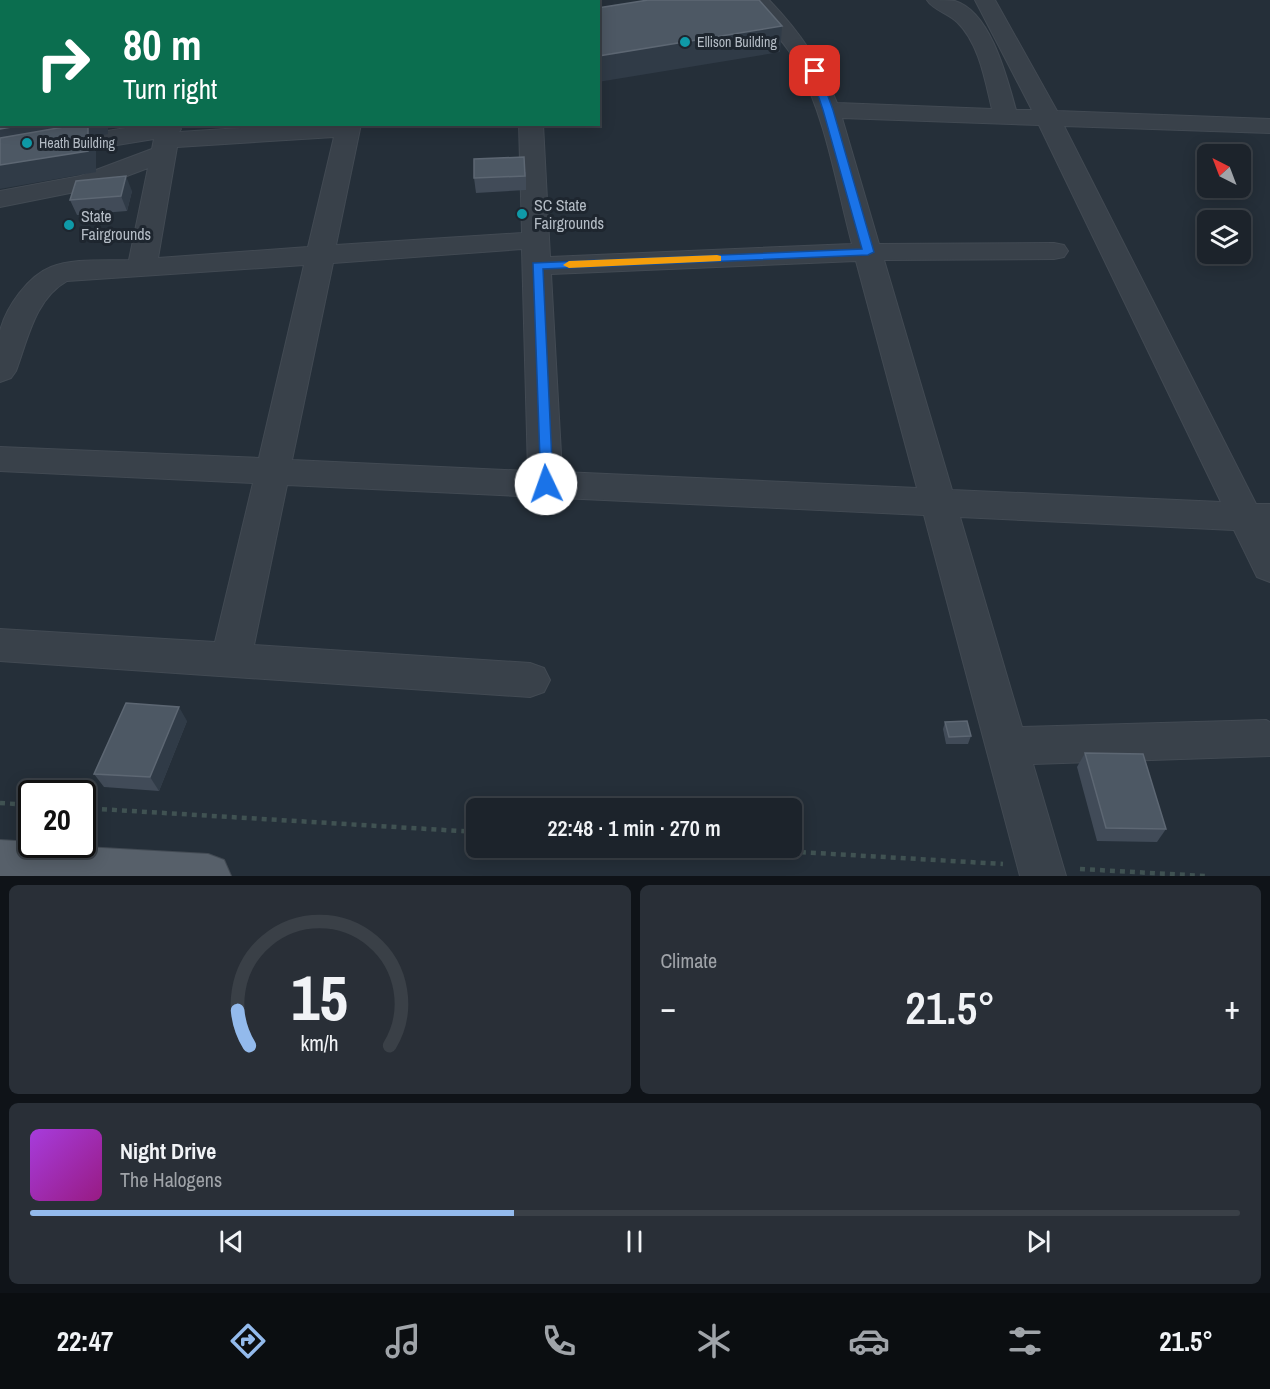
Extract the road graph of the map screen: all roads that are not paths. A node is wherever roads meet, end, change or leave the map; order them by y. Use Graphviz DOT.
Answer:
graph roads {
  1 [pos="758,0"];
  2 [pos="938,0"];
  3 [pos="985,0"];
  4 [pos="828,110"];
  5 [pos="1006,116"];
  6 [pos="1047,117"];
  7 [pos="531,126"];
  8 [pos="1270,126"];
  9 [pos="348,127"];
  10 [pos="167,137"];
  11 [pos="0,156"];
  12 [pos="0,199"];
  13 [pos="1054,251"];
  14 [pos="868,252"];
  15 [pos="536,253"];
  16 [pos="320,254"];
  17 [pos="142,266"];
  18 [pos="0,371"];
  19 [pos="0,459"];
  20 [pos="272,472"];
  21 [pos="546,484"];
  22 [pos="939,502"];
  23 [pos="1258,517"];
  24 [pos="1270,567"];
  25 [pos="0,645"];
  26 [pos="231,660"];
  27 [pos="530,680"];
  28 [pos="1266,739"];
  29 [pos="1007,746"];
  30 [pos="15,867"];
  31 [pos="208,876"];
  32 [pos="1043,876"];
  1 -- 4 [label="lane"];
  2 -- 5 [label="lane"];
  3 -- 6 [label="lane"];
  4 -- 5 [label="lane"];
  4 -- 14 [label="lane"];
  5 -- 6 [label="lane"];
  6 -- 8 [label="lane"];
  6 -- 23 [label="lane"];
  7 -- 15 [label="lane"];
  9 -- 10 [label="lane"];
  9 -- 16 [label="lane"];
  10 -- 11 [label="lane"];
  10 -- 12 [label="lane"];
  10 -- 17 [label="lane"];
  13 -- 14 [label="lane"];
  14 -- 15 [label="lane"];
  14 -- 22 [label="lane"];
  15 -- 16 [label="lane"];
  15 -- 21 [label="lane"];
  16 -- 17 [label="lane"];
  16 -- 20 [label="lane"];
  17 -- 18 [label="lane"];
  19 -- 20 [label="lane"];
  20 -- 21 [label="lane"];
  20 -- 26 [label="lane"];
  21 -- 22 [label="lane"];
  22 -- 23 [label="lane"];
  22 -- 29 [label="lane"];
  23 -- 24 [label="lane"];
  25 -- 26 [label="lane"];
  26 -- 27 [label="lane"];
  28 -- 29 [label="lane"];
  29 -- 32 [label="lane"];
  30 -- 31 [label="main road"];
}
